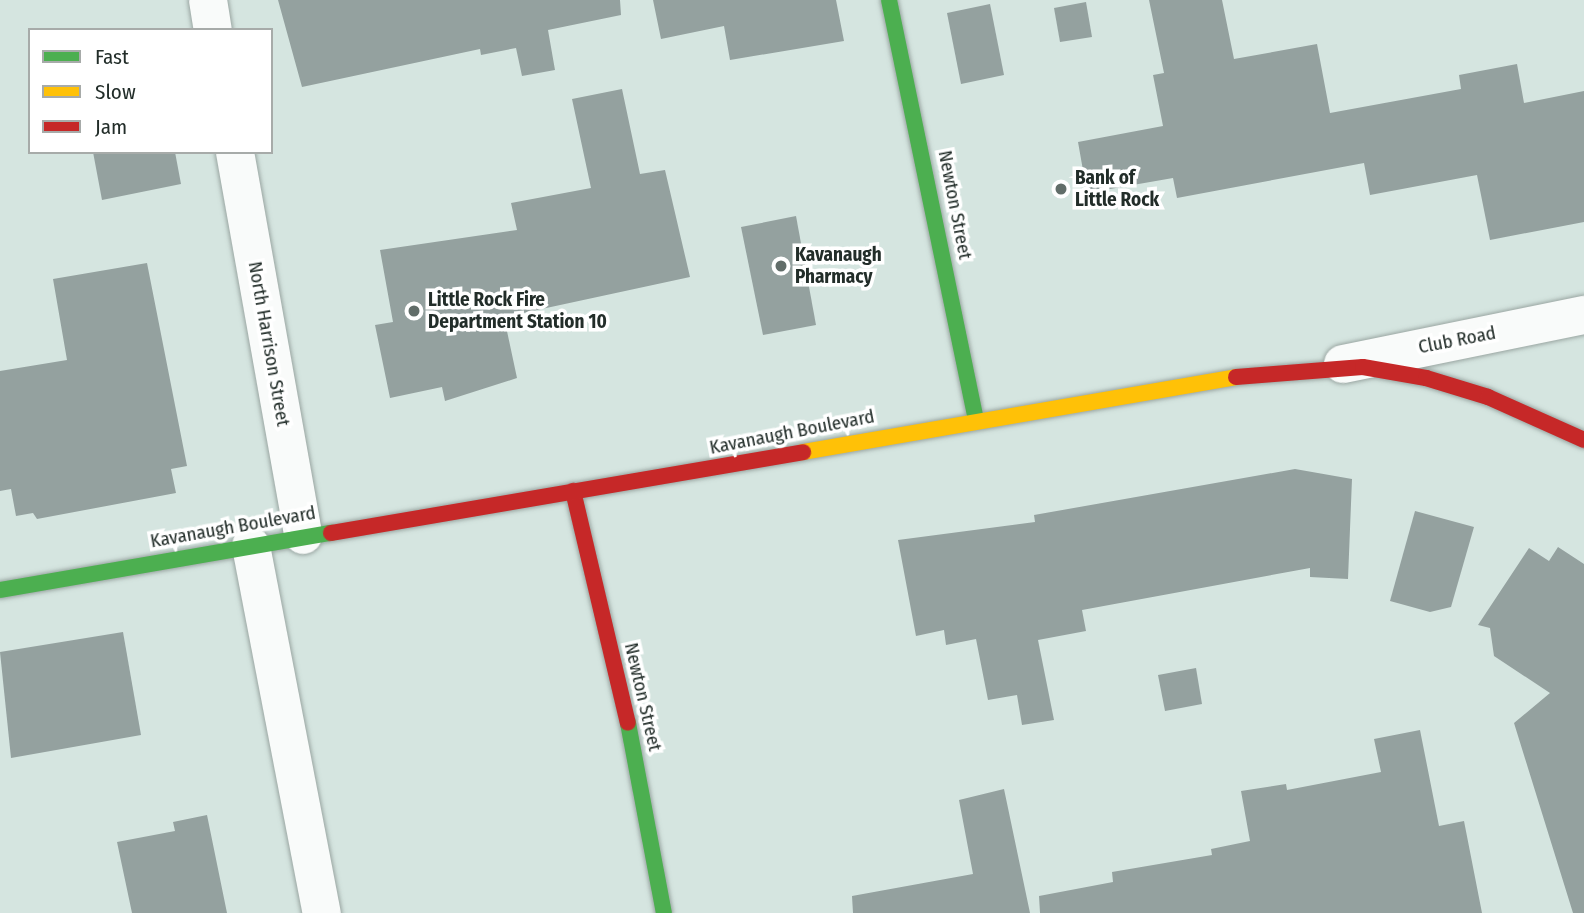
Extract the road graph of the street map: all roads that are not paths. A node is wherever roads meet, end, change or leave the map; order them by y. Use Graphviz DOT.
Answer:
graph roads {
  1 [pos="208,0"];
  2 [pos="889,0"];
  3 [pos="213,28"];
  4 [pos="235,154"];
  5 [pos="1584,315"];
  6 [pos="1330,368"];
  7 [pos="976,419"];
  8 [pos="1584,440"];
  9 [pos="573,491"];
  10 [pos="303,535"];
  11 [pos="251,546"];
  12 [pos="0,590"];
  13 [pos="322,913"];
  14 [pos="664,913"];
  1 -- 3 [label="street"];
  2 -- 7 [label="street, Newton Street"];
  4 -- 10 [label="street, North Harrison Street"];
  5 -- 6 [label="street, Club Road"];
  6 -- 7 [label="street, Kavanaugh Boulevard"];
  6 -- 8 [label="street, Kavanaugh Boulevard"];
  7 -- 9 [label="street, Kavanaugh Boulevard"];
  9 -- 10 [label="street, Kavanaugh Boulevard"];
  9 -- 14 [label="street, Newton Street"];
  10 -- 11 [label="street, Kavanaugh Boulevard"];
  11 -- 12 [label="street, Kavanaugh Boulevard"];
  11 -- 13 [label="street"];
}
